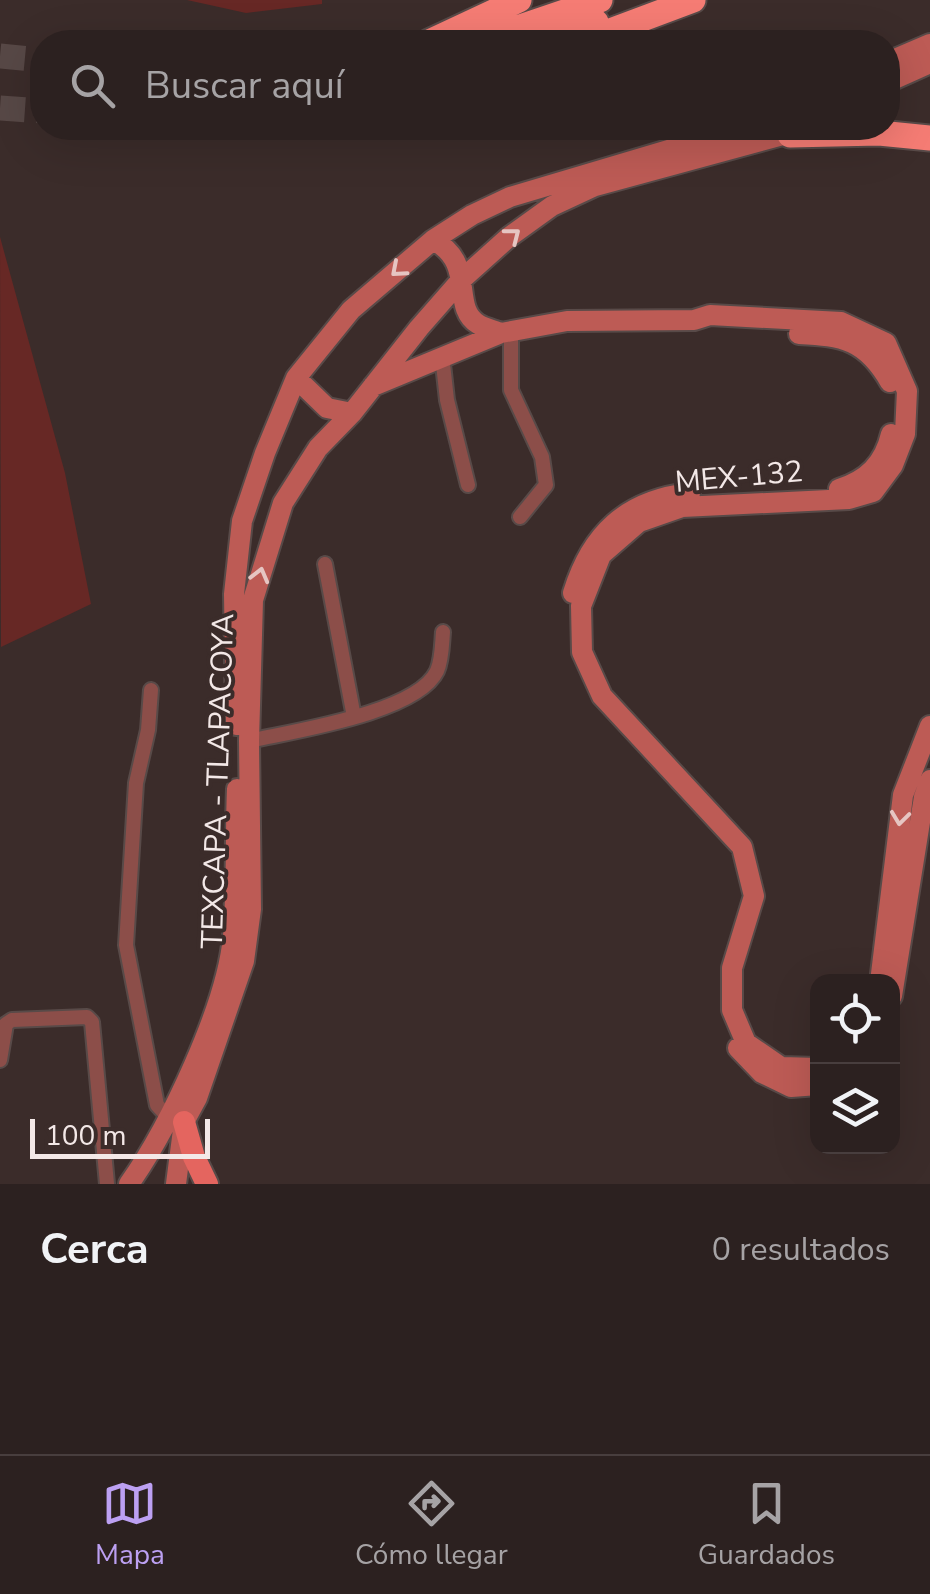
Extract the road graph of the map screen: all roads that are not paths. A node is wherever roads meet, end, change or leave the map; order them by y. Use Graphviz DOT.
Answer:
graph roads {
  1 [pos="519,0"];
  2 [pos="600,0"];
  3 [pos="648,0"];
  4 [pos="693,0"];
  5 [pos="455,30"];
  6 [pos="509,30"];
  7 [pos="571,30"];
  8 [pos="613,30"];
  9 [pos="930,44"];
  10 [pos="900,57"];
  11 [pos="930,63"];
  12 [pos="930,76"];
  13 [pos="900,77"];
  14 [pos="900,89"];
  15 [pos="900,135"];
  16 [pos="930,138"];
  17 [pos="698,140"];
  18 [pos="761,140"];
  19 [pos="433,240"];
  20 [pos="461,280"];
  21 [pos="694,320"];
  22 [pos="506,332"];
  23 [pos="442,356"];
  24 [pos="296,378"];
  25 [pos="373,386"];
  26 [pos="352,413"];
  27 [pos="468,485"];
  28 [pos="520,517"];
  29 [pos="325,564"];
  30 [pos="444,632"];
  31 [pos="151,690"];
  32 [pos="354,717"];
  33 [pos="930,726"];
  34 [pos="249,741"];
  35 [pos="930,780"];
  36 [pos="881,974"];
  37 [pos="896,974"];
  38 [pos="0,1060"];
  39 [pos="810,1068"];
  40 [pos="810,1086"];
  41 [pos="177,1120"];
  42 [pos="106,1184"];
  43 [pos="128,1184"];
  44 [pos="176,1184"];
  45 [pos="208,1184"];
  1 -- 5 [label="highway"];
  2 -- 6 [label="highway"];
  3 -- 7 [label="highway"];
  4 -- 8 [label="highway"];
  9 -- 10 [label="main road"];
  11 -- 13 [label="main road"];
  12 -- 14 [label="main road"];
  15 -- 16 [label="highway"];
  17 -- 19 [label="main road, TEXCAPA - TLAPACOYA"];
  20 -- 18 [label="main road, TEXCAPA - TLAPACOYA, one-way"];
  19 -- 20 [label="main road"];
  19 -- 24 [label="main road, TEXCAPA - TLAPACOYA, one-way"];
  20 -- 22 [label="main road"];
  20 -- 25 [label="main road, TEXCAPA - TLAPACOYA"];
  21 -- 22 [label="main road, MEX-132"];
  21 -- 39 [label="main road, MEX-132"];
  21 -- 40 [label="main road, MEX-132"];
  22 -- 23 [label="main road, MEX-132"];
  22 -- 28 [label="street"];
  23 -- 25 [label="main road, MEX-132"];
  23 -- 27 [label="street"];
  24 -- 26 [label="main road"];
  24 -- 41 [label="main road, TEXCAPA - TLAPACOYA"];
  25 -- 26 [label="main road, TEXCAPA - TLAPACOYA"];
  34 -- 26 [label="main road, TEXCAPA - TLAPACOYA, one-way"];
  29 -- 32 [label="street"];
  30 -- 32 [label="street"];
  31 -- 41 [label="street"];
  32 -- 34 [label="street"];
  33 -- 36 [label="main road, one-way"];
  34 -- 41 [label="main road, TEXCAPA - TLAPACOYA"];
  35 -- 37 [label="main road"];
  38 -- 42 [label="street"];
  41 -- 43 [label="main road, TEXCAPA - TLAPACOYA"];
  41 -- 44 [label="main road, TEXCAPA - TLAPACOYA"];
  41 -- 45 [label="main road"];
}
